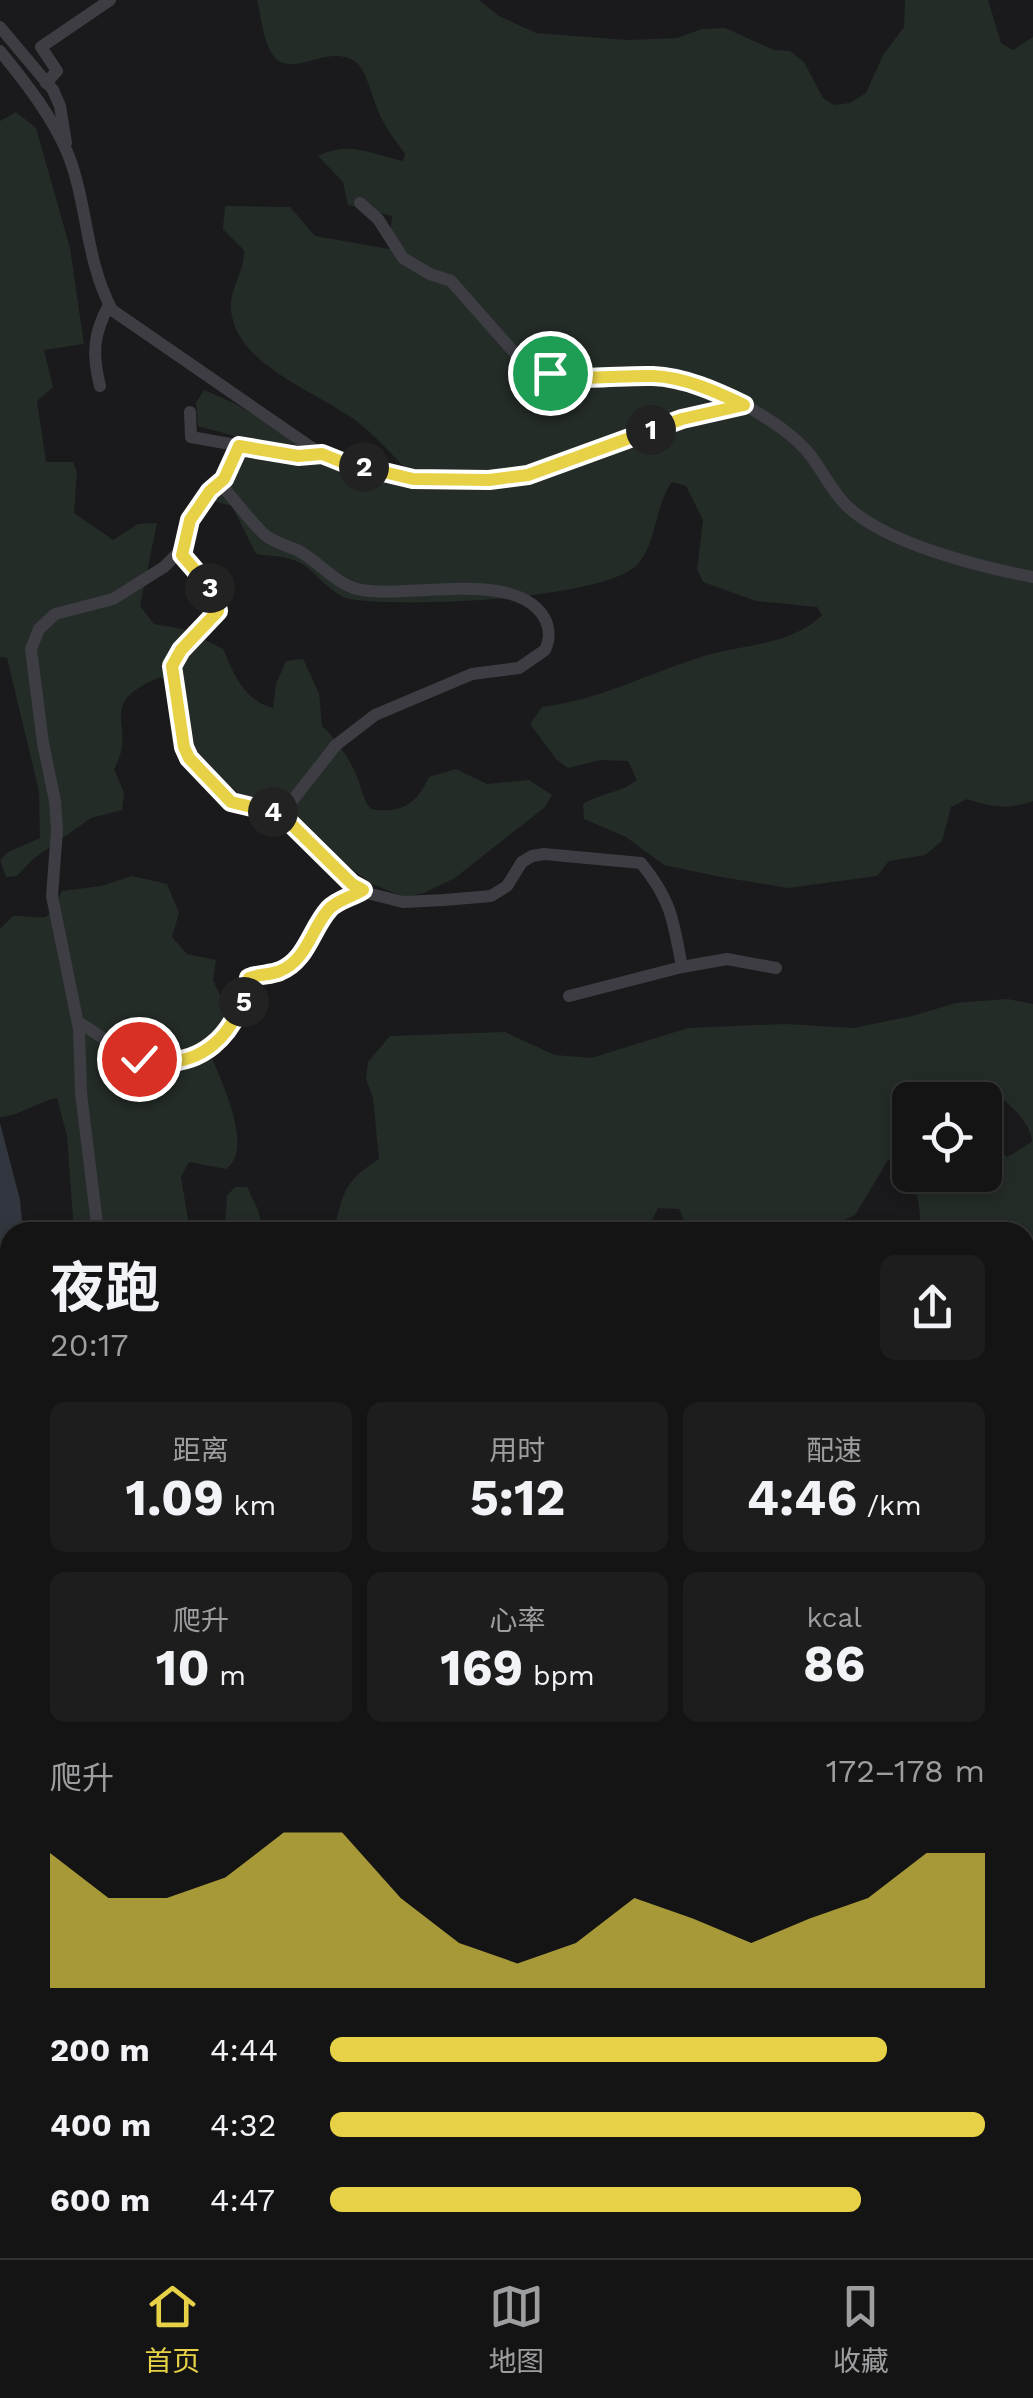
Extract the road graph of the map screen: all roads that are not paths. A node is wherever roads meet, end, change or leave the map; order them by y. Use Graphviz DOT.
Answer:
graph roads {
  1 [pos="111,0"];
  2 [pos="0,27"];
  3 [pos="0,51"];
  4 [pos="46,82"];
  5 [pos="68,156"];
  6 [pos="360,203"];
  7 [pos="109,305"];
  8 [pos="100,386"];
  9 [pos="744,405"];
  10 [pos="190,412"];
  11 [pos="239,446"];
  12 [pos="322,454"];
  13 [pos="220,483"];
  14 [pos="182,550"];
  15 [pos="1033,577"];
  16 [pos="281,814"];
  17 [pos="363,890"];
  18 [pos="682,967"];
  19 [pos="776,968"];
  20 [pos="568,996"];
  21 [pos="78,1022"];
  22 [pos="97,1222"];
  1 -- 4 [label="street"];
  2 -- 4 [label="street"];
  3 -- 5 [label="street"];
  4 -- 5 [label="street"];
  5 -- 7 [label="street"];
  6 -- 9 [label="street"];
  7 -- 8 [label="street"];
  7 -- 12 [label="street"];
  9 -- 12 [label="street"];
  9 -- 15 [label="street"];
  10 -- 11 [label="street"];
  11 -- 12 [label="street"];
  11 -- 13 [label="street"];
  13 -- 14 [label="street"];
  13 -- 16 [label="street"];
  14 -- 16 [label="street"];
  14 -- 21 [label="street"];
  16 -- 17 [label="street"];
  17 -- 18 [label="street"];
  17 -- 21 [label="street"];
  18 -- 19 [label="street"];
  18 -- 20 [label="street"];
  21 -- 22 [label="street"];
}
